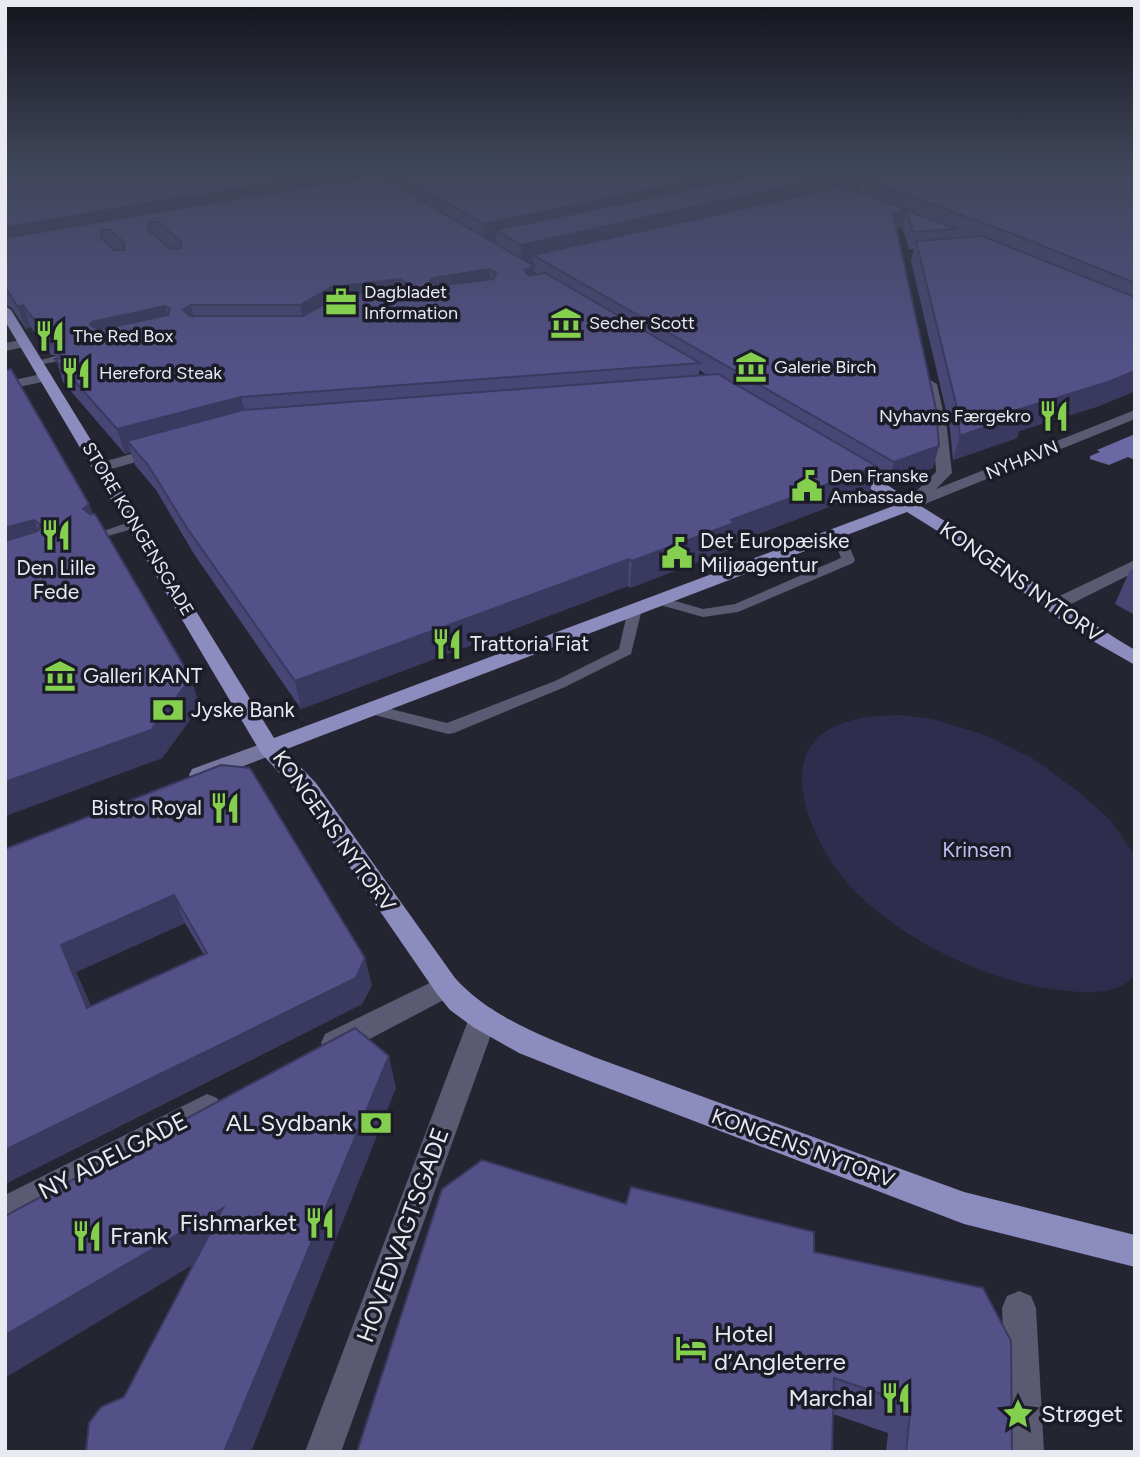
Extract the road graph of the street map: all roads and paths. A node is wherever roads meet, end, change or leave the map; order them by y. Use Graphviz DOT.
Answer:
graph roads {
  1 [pos="5,310"];
  2 [pos="26,343"];
  3 [pos="5,347"];
  4 [pos="55,359"];
  5 [pos="42,370"];
  6 [pos="928,376"];
  7 [pos="5,386"];
  8 [pos="1135,414"];
  9 [pos="167,449"];
  10 [pos="833,459"];
  11 [pos="101,467"];
  12 [pos="910,505"];
  13 [pos="135,524"];
  14 [pos="837,533"];
  15 [pos="101,534"];
  16 [pos="1135,565"];
  17 [pos="658,600"];
  18 [pos="1053,606"];
  19 [pos="635,609"];
  20 [pos="1135,659"];
  21 [pos="371,709"];
  22 [pos="270,748"];
  23 [pos="185,781"];
  24 [pos="446,986"];
  25 [pos="483,1018"];
  26 [pos="312,1055"];
  27 [pos="226,1099"];
  28 [pos="5,1212"];
  29 [pos="1135,1251"];
  30 [pos="1019,1308"];
  31 [pos="323,1452"];
  32 [pos="1026,1452"];
  1 -- 2 [label="main road, STORE KONGENSGADE"];
  2 -- 3 [label="street"];
  2 -- 5 [label="main road, STORE KONGENSGADE"];
  4 -- 5 [label="lane"];
  5 -- 7 [label="street"];
  5 -- 11 [label="main road, STORE KONGENSGADE"];
  6 -- 12 [label="street"];
  8 -- 12 [label="street, NYHAVN"];
  9 -- 11 [label="street"];
  10 -- 12 [label="main road"];
  11 -- 13 [label="main road, STORE KONGENSGADE"];
  12 -- 14 [label="main road, KONGENS NYTORV"];
  12 -- 18 [label="main road, KONGENS NYTORV"];
  13 -- 15 [label="lane"];
  13 -- 22 [label="main road, STORE KONGENSGADE"];
  14 -- 17 [label="main road, KONGENS NYTORV"];
  14 -- 17 [label="lane"];
  16 -- 18 [label="street"];
  17 -- 19 [label="main road, KONGENS NYTORV"];
  18 -- 20 [label="main road, KONGENS NYTORV"];
  19 -- 21 [label="main road, KONGENS NYTORV"];
  19 -- 21 [label="lane"];
  21 -- 22 [label="main road, KONGENS NYTORV"];
  22 -- 23 [label="street"];
  22 -- 24 [label="main road, KONGENS NYTORV"];
  24 -- 25 [label="main road, KONGENS NYTORV"];
  24 -- 26 [label="street"];
  25 -- 29 [label="main road, KONGENS NYTORV"];
  25 -- 31 [label="street, HOVEDVAGTSGADE"];
  27 -- 28 [label="street, NY ADELGADE"];
  30 -- 32 [label="street"];
}
